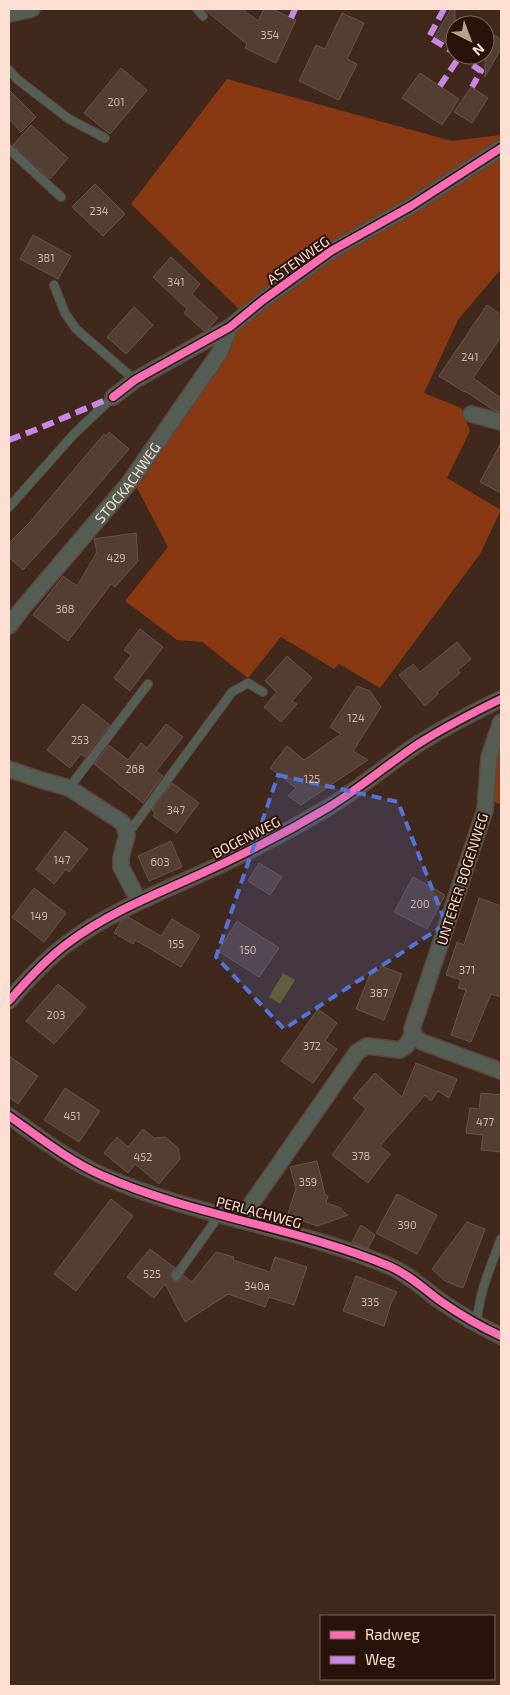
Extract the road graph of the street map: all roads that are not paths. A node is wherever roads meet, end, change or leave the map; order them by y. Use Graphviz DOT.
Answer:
graph roads {
  1 [pos="32,9"];
  2 [pos="197,9"];
  3 [pos="9,14"];
  4 [pos="203,16"];
  5 [pos="9,70"];
  6 [pos="105,138"];
  7 [pos="501,148"];
  8 [pos="9,149"];
  9 [pos="61,197"];
  10 [pos="54,285"];
  11 [pos="230,327"];
  12 [pos="134,380"];
  13 [pos="113,398"];
  14 [pos="471,414"];
  15 [pos="501,422"];
  16 [pos="9,507"];
  17 [pos="9,626"];
  18 [pos="148,684"];
  19 [pos="263,692"];
  20 [pos="501,699"];
  21 [pos="501,722"];
  22 [pos="9,769"];
  23 [pos="69,788"];
  24 [pos="128,835"];
  25 [pos="139,901"];
  26 [pos="9,1001"];
  27 [pos="413,1034"];
  28 [pos="501,1071"];
  29 [pos="9,1116"];
  30 [pos="220,1214"];
  31 [pos="240,1220"];
  32 [pos="501,1239"];
  33 [pos="176,1276"];
  34 [pos="477,1324"];
  35 [pos="501,1336"];
  1 -- 3 [label="street"];
  2 -- 4 [label="lane"];
  5 -- 6 [label="lane"];
  7 -- 11 [label="street, ASTENWEG"];
  8 -- 9 [label="lane"];
  10 -- 12 [label="lane"];
  11 -- 12 [label="street, ASTENWEG"];
  11 -- 17 [label="street, STOCKACHWEG"];
  12 -- 13 [label="street, ASTENWEG"];
  13 -- 16 [label="lane"];
  14 -- 15 [label="street"];
  18 -- 23 [label="lane"];
  19 -- 24 [label="lane"];
  20 -- 25 [label="street, BOGENWEG"];
  21 -- 27 [label="street, UNTERER BOGENWEG"];
  22 -- 23 [label="street"];
  23 -- 24 [label="street"];
  24 -- 25 [label="street"];
  25 -- 26 [label="street, BOGENWEG"];
  27 -- 28 [label="street"];
  27 -- 31 [label="street"];
  29 -- 30 [label="street, PERLACHWEG"];
  30 -- 31 [label="street, PERLACHWEG"];
  30 -- 33 [label="lane"];
  31 -- 34 [label="street, PERLACHWEG"];
  32 -- 34 [label="lane"];
  34 -- 35 [label="street, PERLACHWEG"];
}
